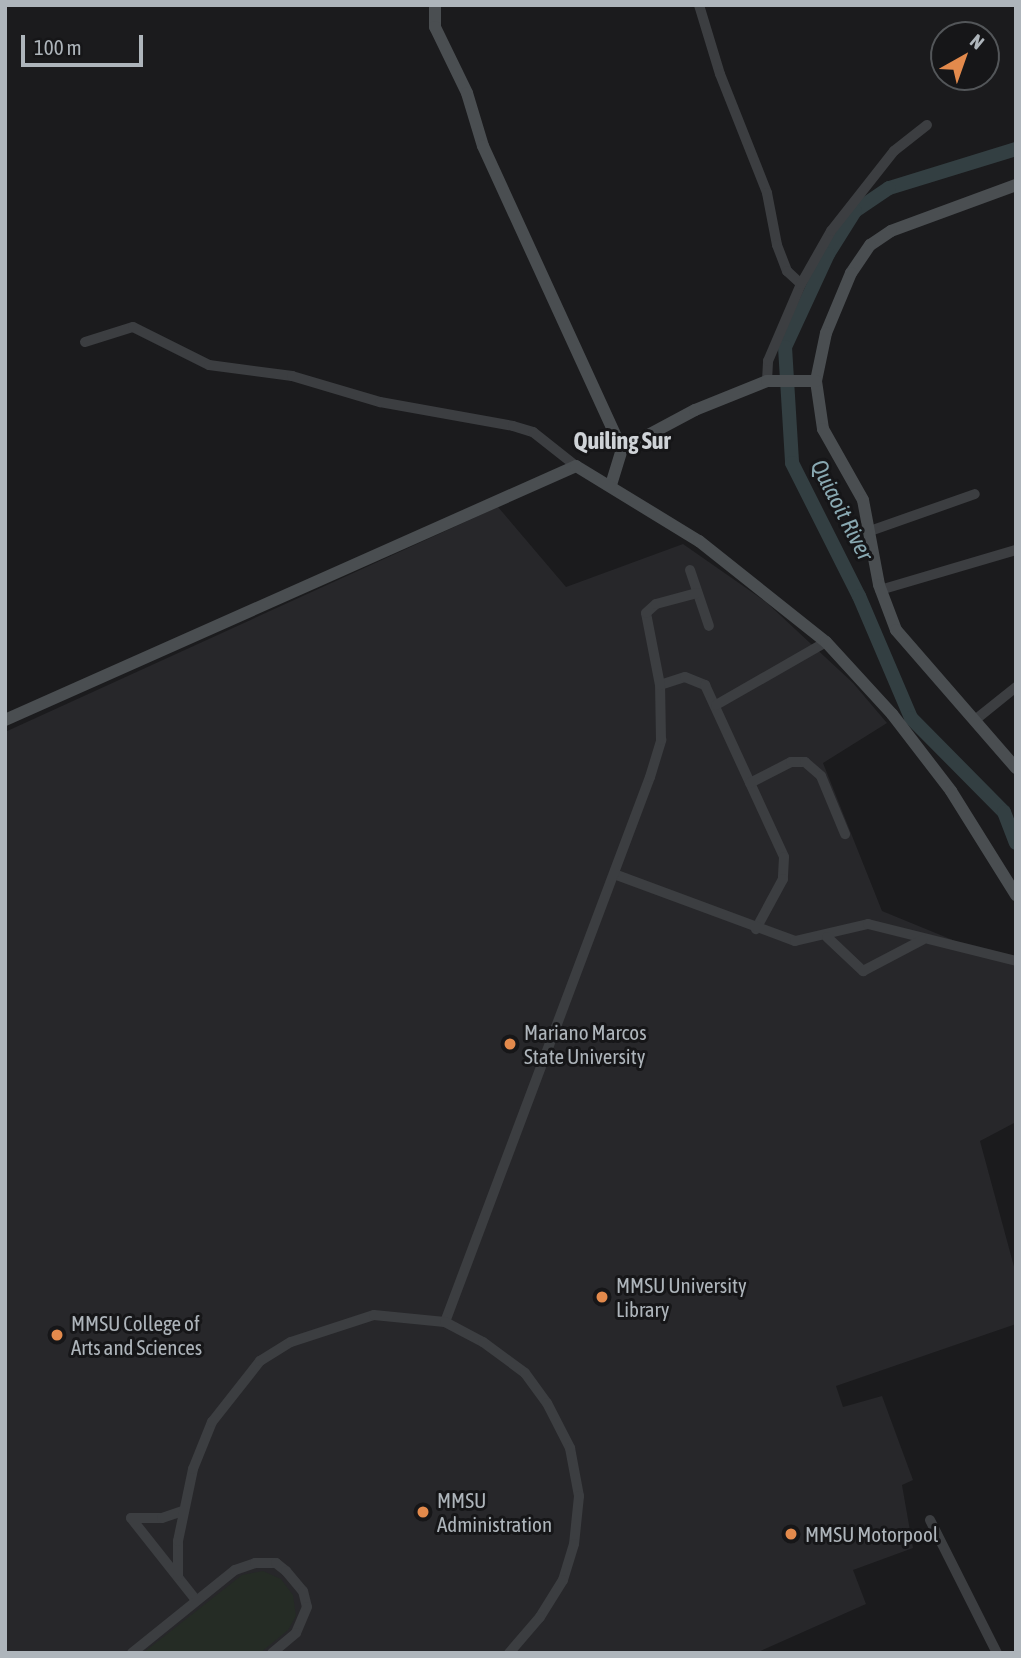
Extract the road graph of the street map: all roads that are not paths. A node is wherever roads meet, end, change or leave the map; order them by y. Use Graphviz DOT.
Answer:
graph roads {
  1 [pos="435,5"];
  2 [pos="699,5"];
  3 [pos="927,125"];
  4 [pos="1016,185"];
  5 [pos="800,284"];
  6 [pos="85,342"];
  7 [pos="773,381"];
  8 [pos="812,381"];
  9 [pos="622,449"];
  10 [pos="576,466"];
  11 [pos="611,485"];
  12 [pos="975,494"];
  13 [pos="870,531"];
  14 [pos="1016,550"];
  15 [pos="690,570"];
  16 [pos="880,590"];
  17 [pos="697,593"];
  18 [pos="709,626"];
  19 [pos="826,642"];
  20 [pos="660,685"];
  21 [pos="1016,687"];
  22 [pos="716,705"];
  23 [pos="5,720"];
  24 [pos="975,720"];
  25 [pos="1016,768"];
  26 [pos="750,783"];
  27 [pos="845,834"];
  28 [pos="614,874"];
  29 [pos="1016,895"];
  30 [pos="756,929"];
  31 [pos="827,937"];
  32 [pos="922,940"];
  33 [pos="1016,961"];
  34 [pos="445,1322"];
  35 [pos="182,1511"];
  36 [pos="930,1520"];
  37 [pos="178,1576"];
  38 [pos="196,1601"];
  39 [pos="132,1653"];
  40 [pos="272,1653"];
  41 [pos="509,1653"];
  42 [pos="997,1653"];
  1 -- 9 [label="street"];
  2 -- 5 [label="street"];
  3 -- 5 [label="street"];
  4 -- 8 [label="street"];
  5 -- 7 [label="street"];
  6 -- 10 [label="street"];
  7 -- 8 [label="street"];
  7 -- 9 [label="street"];
  8 -- 13 [label="street"];
  9 -- 11 [label="street"];
  10 -- 11 [label="street"];
  10 -- 23 [label="street"];
  11 -- 19 [label="street"];
  12 -- 13 [label="street"];
  13 -- 16 [label="street"];
  14 -- 16 [label="street"];
  15 -- 17 [label="street"];
  16 -- 24 [label="street"];
  17 -- 18 [label="street"];
  17 -- 20 [label="street"];
  19 -- 22 [label="street"];
  19 -- 29 [label="street"];
  20 -- 22 [label="street"];
  20 -- 28 [label="street"];
  21 -- 24 [label="street"];
  22 -- 26 [label="street"];
  24 -- 25 [label="street"];
  26 -- 27 [label="street"];
  26 -- 30 [label="street"];
  28 -- 30 [label="street"];
  28 -- 34 [label="street"];
  30 -- 31 [label="street"];
  31 -- 32 [label="street"];
  31 -- 32 [label="street"];
  32 -- 33 [label="street"];
  34 -- 35 [label="street"];
  34 -- 41 [label="street"];
  35 -- 37 [label="street"];
  35 -- 37 [label="street"];
  36 -- 42 [label="street"];
  37 -- 38 [label="street"];
  38 -- 39 [label="street"];
  38 -- 40 [label="street"];
}
